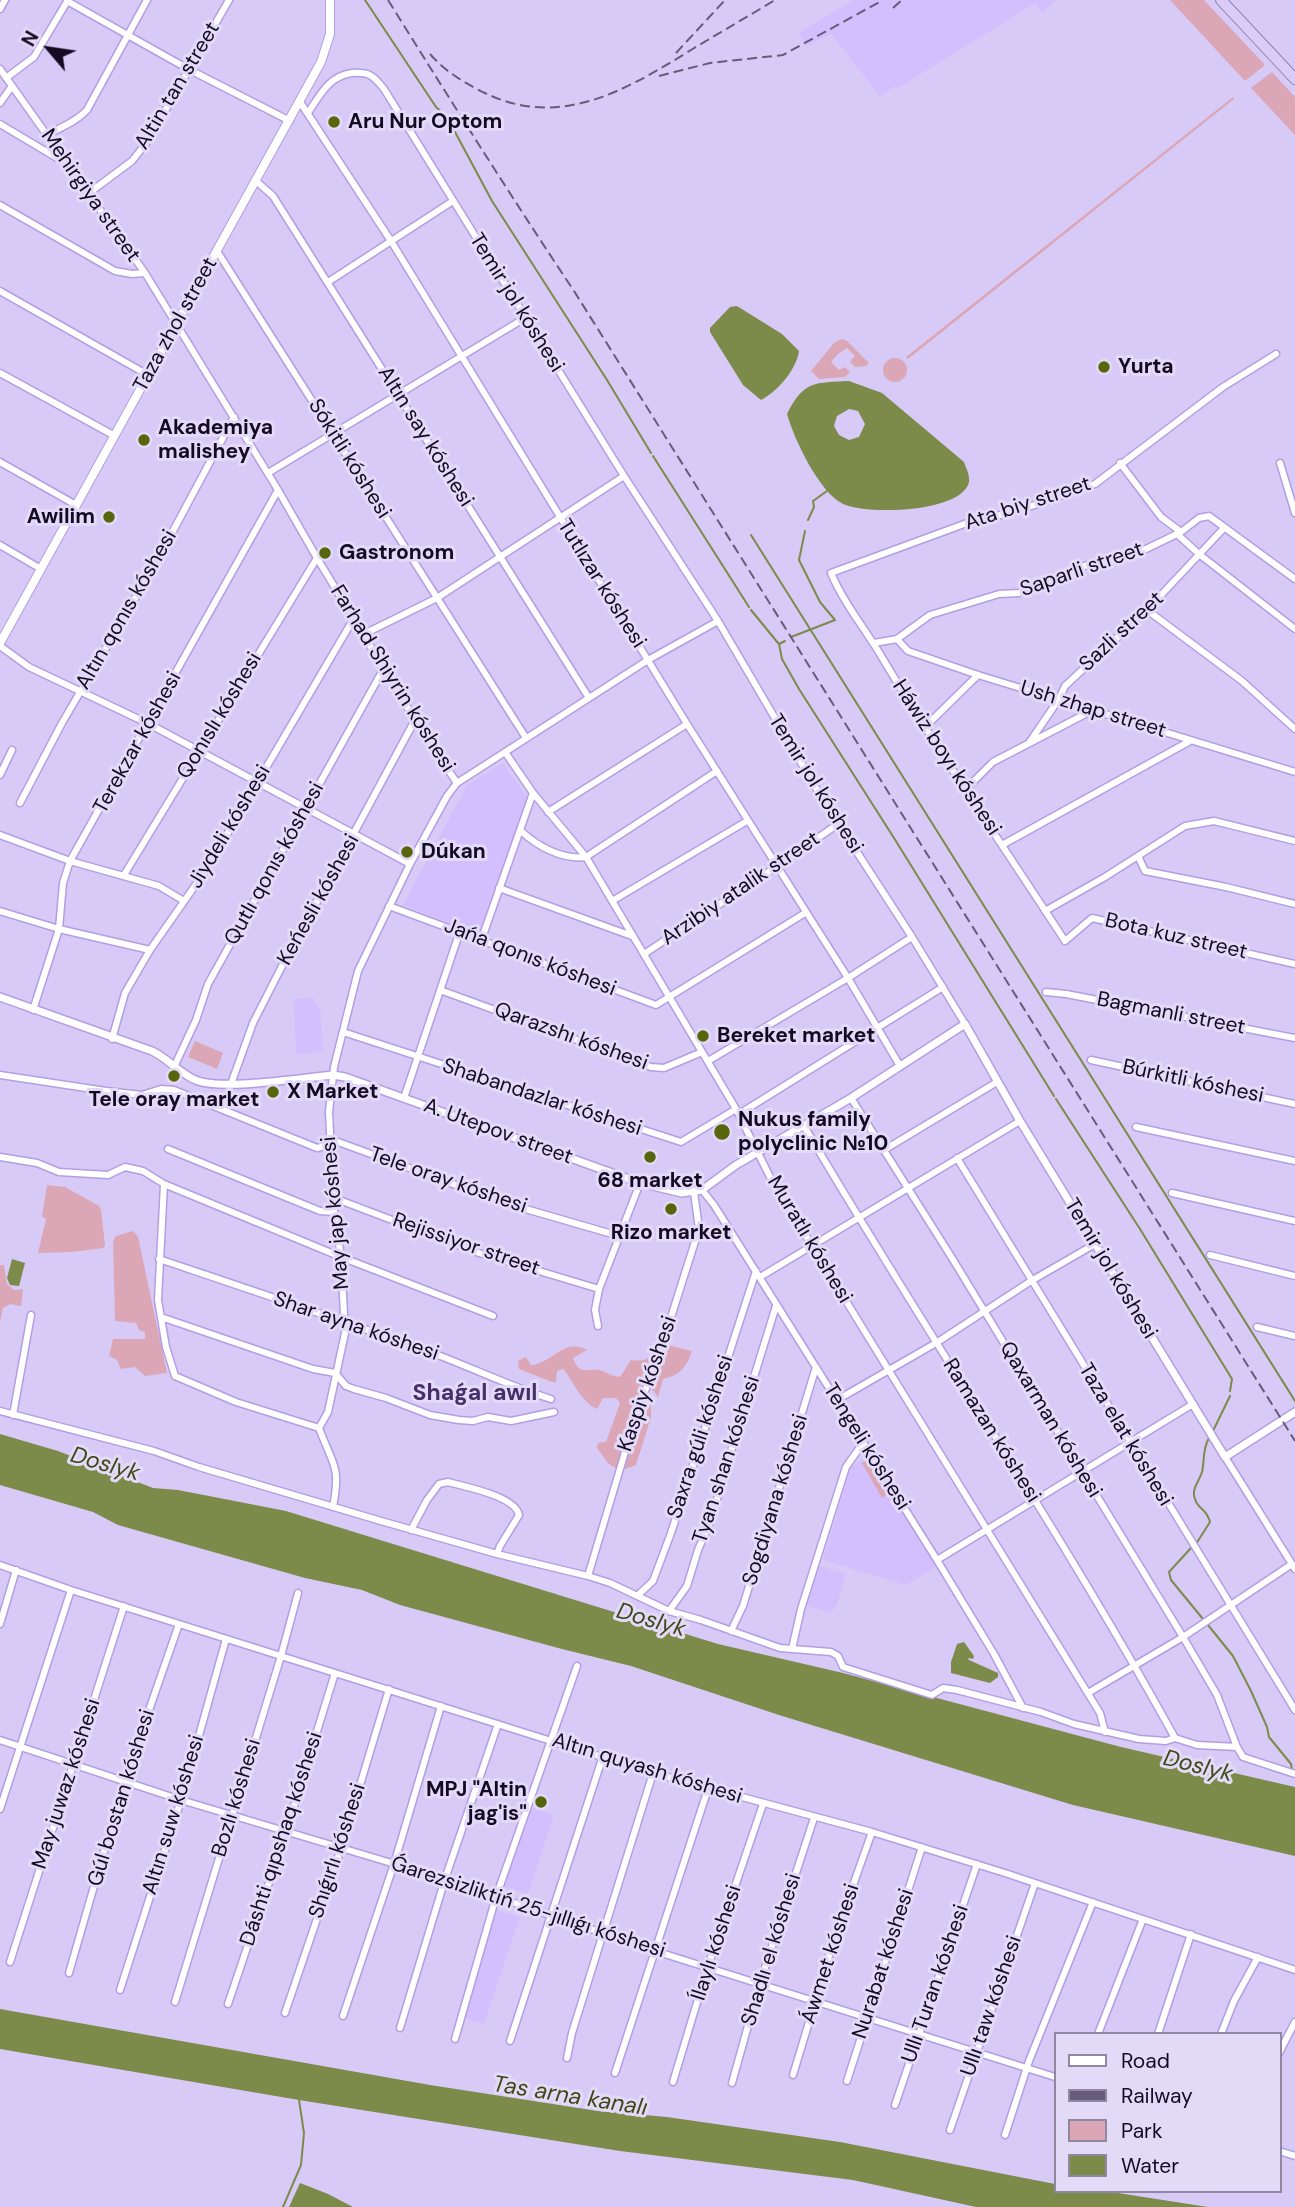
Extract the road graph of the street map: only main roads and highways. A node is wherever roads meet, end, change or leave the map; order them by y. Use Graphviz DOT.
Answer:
graph roads {
  1 [pos="330,0"];
  2 [pos="1221,0"];
  3 [pos="1295,79"];
  4 [pos="0,645"];
  1 -- 4 [label="main road, Taza zhol street"];
  2 -- 3 [label="highway"];
}
